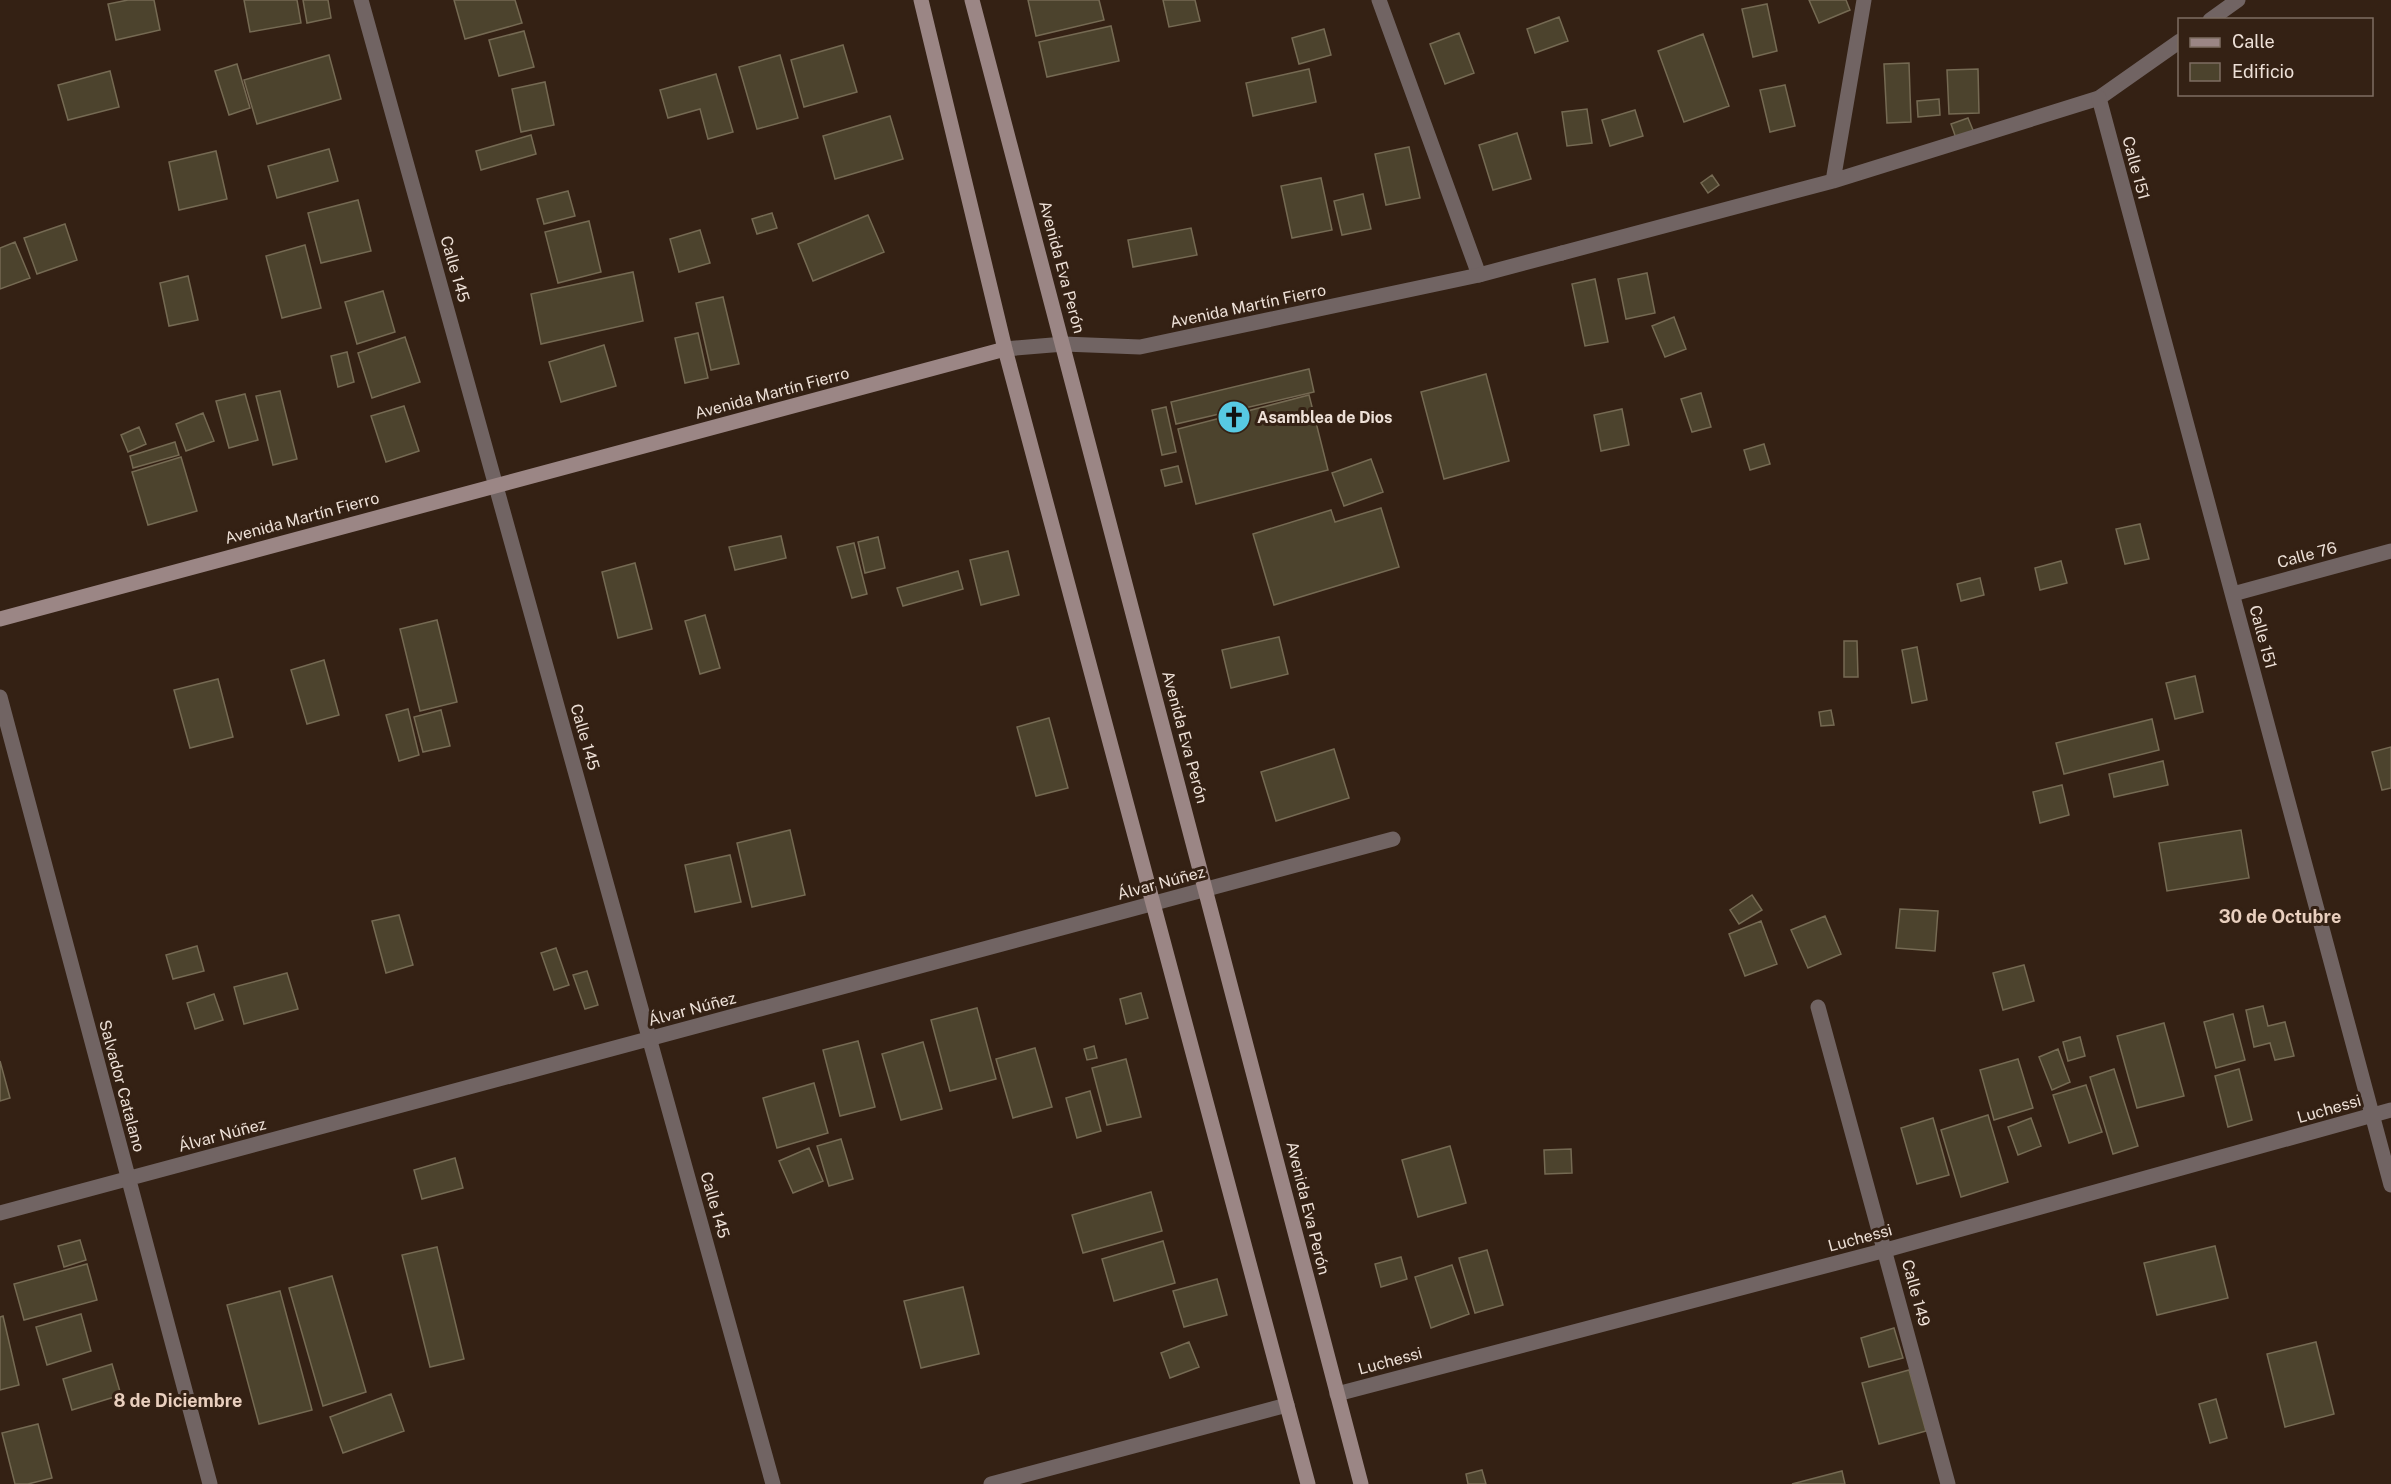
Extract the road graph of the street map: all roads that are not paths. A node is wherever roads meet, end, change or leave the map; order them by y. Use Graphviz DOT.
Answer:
graph roads {
  1 [pos="361,0"];
  2 [pos="921,0"];
  3 [pos="972,0"];
  4 [pos="1379,0"];
  5 [pos="1864,0"];
  6 [pos="2238,0"];
  7 [pos="2213,18"];
  8 [pos="2178,42"];
  9 [pos="2099,99"];
  10 [pos="1833,181"];
  11 [pos="1479,275"];
  12 [pos="1064,344"];
  13 [pos="1005,349"];
  14 [pos="496,485"];
  15 [pos="2391,551"];
  16 [pos="2233,594"];
  17 [pos="0,619"];
  18 [pos="0,697"];
  19 [pos="1393,839"];
  20 [pos="1207,889"];
  21 [pos="1154,903"];
  22 [pos="1818,1007"];
  23 [pos="650,1039"];
  24 [pos="2391,1110"];
  25 [pos="2372,1115"];
  26 [pos="129,1179"];
  27 [pos="2391,1185"];
  28 [pos="0,1214"];
  29 [pos="1886,1250"];
  30 [pos="1337,1394"];
  31 [pos="1287,1405"];
  32 [pos="210,1484"];
  33 [pos="773,1484"];
  34 [pos="991,1484"];
  35 [pos="1308,1484"];
  36 [pos="1362,1484"];
  37 [pos="1948,1484"];
  1 -- 14 [label="street, Calle 145"];
  2 -- 13 [label="street"];
  3 -- 12 [label="street, Avenida Eva Perón"];
  4 -- 11 [label="street"];
  5 -- 10 [label="street"];
  6 -- 7 [label="street"];
  8 -- 9 [label="street, Avenida Martín Fierro"];
  9 -- 10 [label="street, Avenida Martín Fierro"];
  9 -- 16 [label="street, Calle 151"];
  10 -- 11 [label="street, Avenida Martín Fierro"];
  11 -- 12 [label="street, Avenida Martín Fierro"];
  12 -- 13 [label="street, Avenida Martín Fierro"];
  12 -- 20 [label="street, Avenida Eva Perón"];
  13 -- 14 [label="street, Avenida Martín Fierro"];
  13 -- 21 [label="street"];
  14 -- 17 [label="street, Avenida Martín Fierro"];
  14 -- 23 [label="street, Calle 145"];
  15 -- 16 [label="street, Calle 76"];
  16 -- 25 [label="street, Calle 151"];
  18 -- 26 [label="street, Salvador Catalano"];
  19 -- 20 [label="street, Álvar Núñez"];
  20 -- 21 [label="street, Álvar Núñez"];
  20 -- 30 [label="street, Avenida Eva Perón"];
  21 -- 23 [label="street, Álvar Núñez"];
  21 -- 31 [label="street"];
  22 -- 29 [label="street, Calle 149"];
  23 -- 26 [label="street, Álvar Núñez"];
  23 -- 33 [label="street, Calle 145"];
  24 -- 25 [label="street, Luchessi"];
  25 -- 27 [label="street, Calle 151"];
  25 -- 29 [label="street, Luchessi"];
  26 -- 28 [label="street, Álvar Núñez"];
  26 -- 32 [label="street, Salvador Catalano"];
  29 -- 30 [label="street, Luchessi"];
  29 -- 37 [label="street, Calle 149"];
  30 -- 36 [label="street, Avenida Eva Perón"];
  31 -- 34 [label="street"];
  31 -- 35 [label="street"];
}
